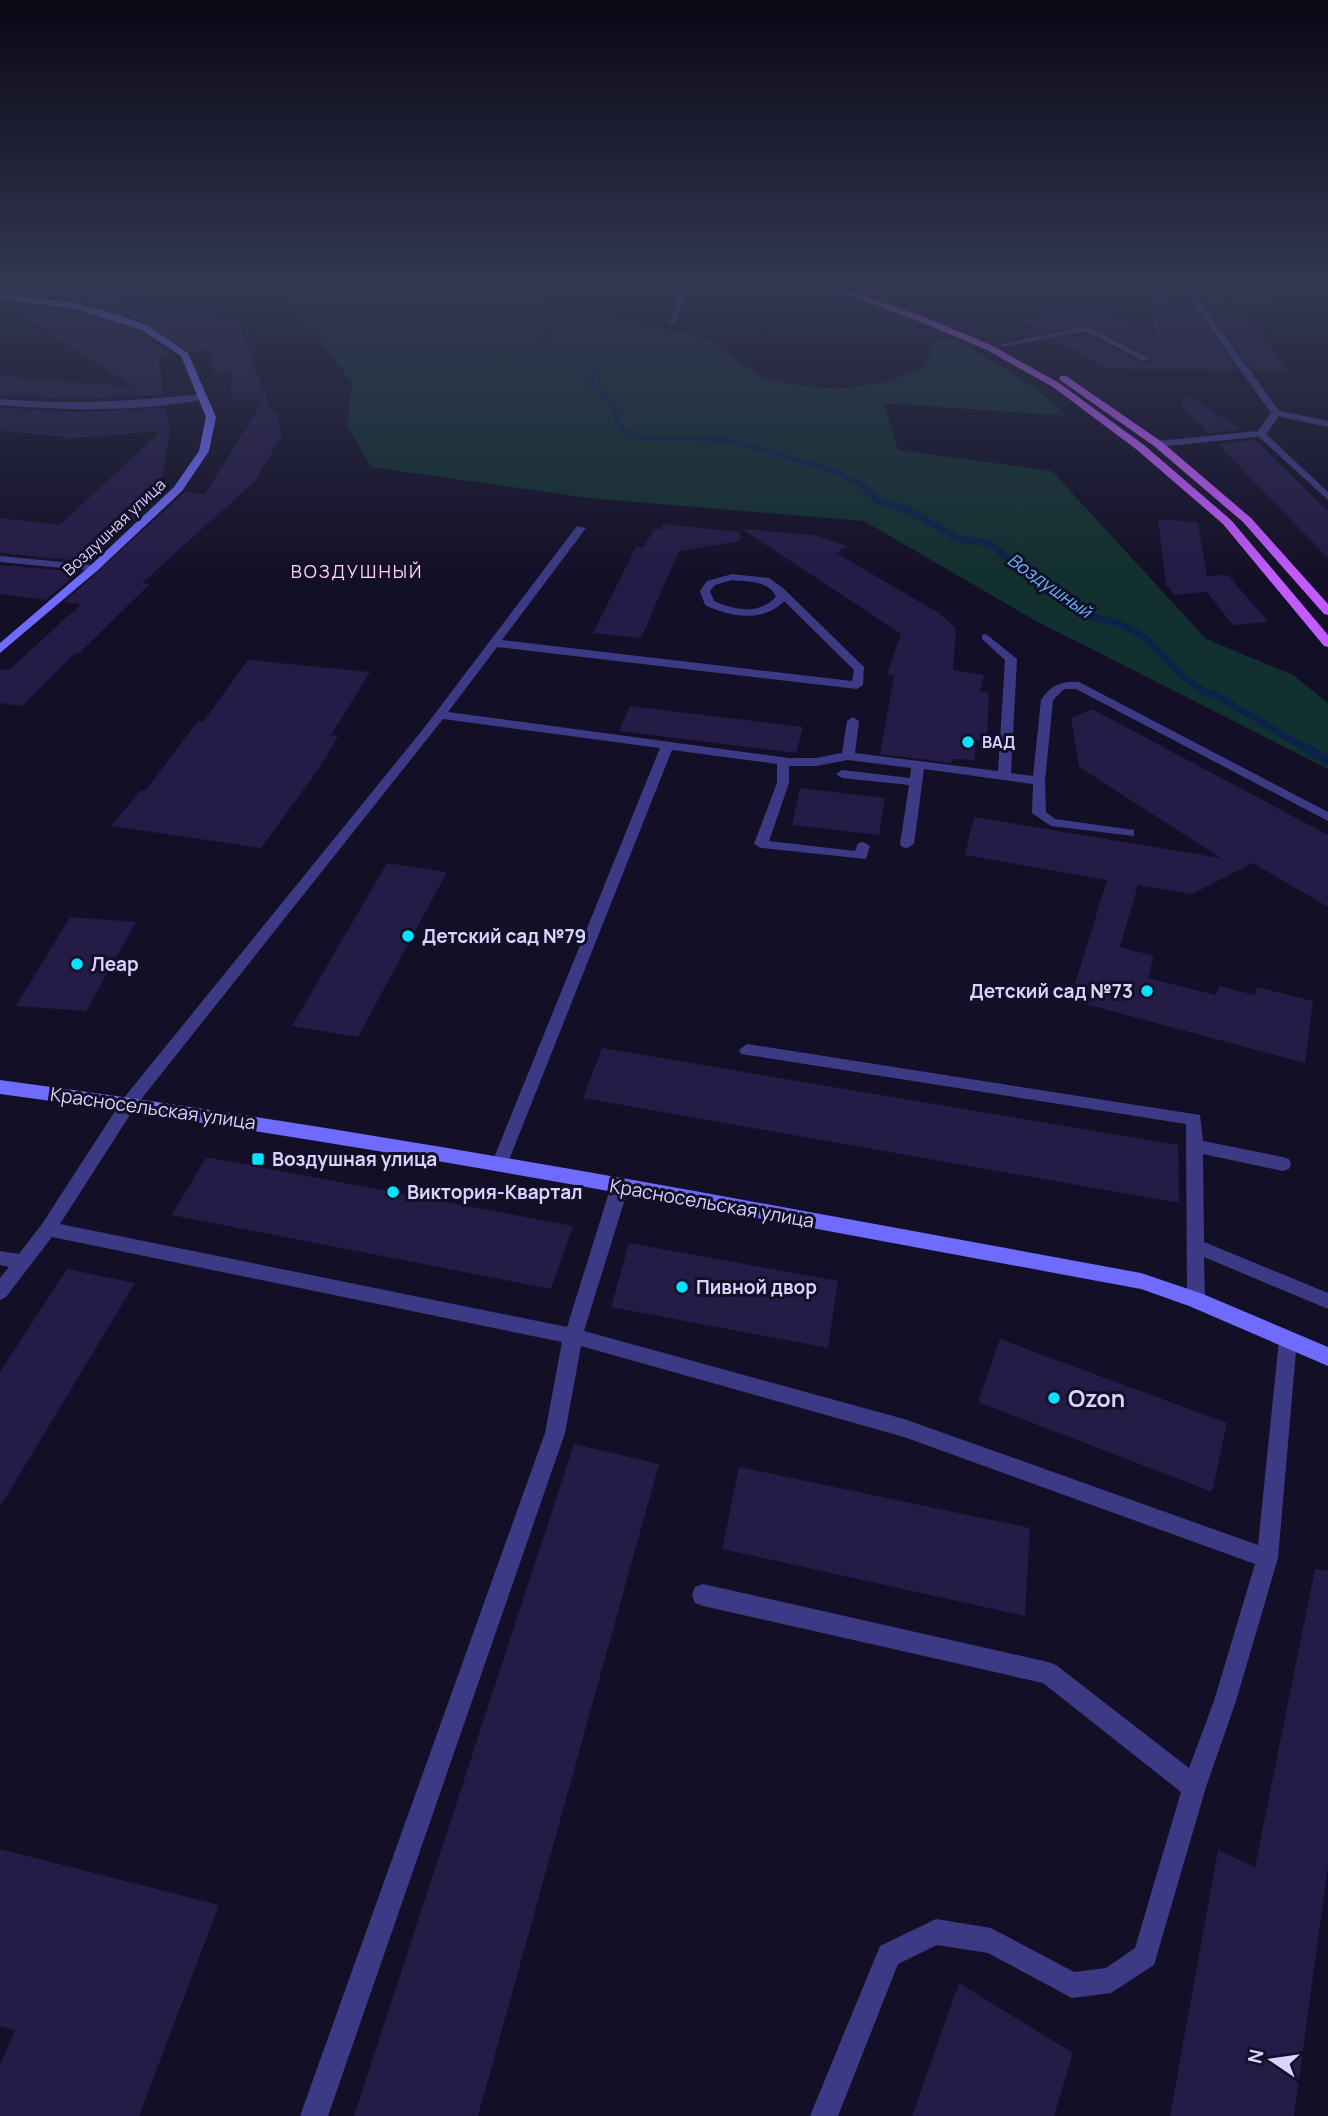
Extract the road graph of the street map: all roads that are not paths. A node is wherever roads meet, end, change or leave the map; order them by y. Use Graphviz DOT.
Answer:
graph roads {
  1 [pos="197,383"];
  2 [pos="1052,383"];
  3 [pos="1071,383"];
  4 [pos="1254,383"];
  5 [pos="203,397"];
  6 [pos="0,402"];
  7 [pos="1276,413"];
  8 [pos="1328,424"];
  9 [pos="1261,434"];
  10 [pos="1158,444"];
  11 [pos="1328,497"];
  12 [pos="581,528"];
  13 [pos="0,559"];
  14 [pos="94,568"];
  15 [pos="779,590"];
  16 [pos="1328,611"];
  17 [pos="986,637"];
  18 [pos="496,643"];
  19 [pos="1328,643"];
  20 [pos="0,649"];
  21 [pos="441,715"];
  22 [pos="853,721"];
  23 [pos="667,746"];
  24 [pos="848,756"];
  25 [pos="783,761"];
  26 [pos="918,765"];
  27 [pos="842,774"];
  28 [pos="1004,776"];
  29 [pos="1039,781"];
  30 [pos="916,782"];
  31 [pos="1328,817"];
  32 [pos="1129,833"];
  33 [pos="908,844"];
  34 [pos="863,846"];
  35 [pos="747,1050"];
  36 [pos="0,1087"];
  37 [pos="129,1103"];
  38 [pos="1194,1146"];
  39 [pos="1283,1164"];
  40 [pos="499,1165"];
  41 [pos="620,1186"];
  42 [pos="48,1229"];
  43 [pos="1194,1245"];
  44 [pos="0,1258"];
  45 [pos="21,1262"];
  46 [pos="0,1293"];
  47 [pos="1196,1300"];
  48 [pos="1328,1301"];
  49 [pos="573,1336"];
  50 [pos="1288,1340"];
  51 [pos="1328,1357"];
  52 [pos="1268,1558"];
  53 [pos="703,1595"];
  54 [pos="1194,1787"];
  55 [pos="314,2116"];
  56 [pos="824,2116"];
  1 -- 5 [label="street, Воздушная улица"];
  2 -- 19 [label="main road"];
  3 -- 10 [label="main road"];
  4 -- 7 [label="street"];
  5 -- 6 [label="street"];
  5 -- 14 [label="street, Воздушная улица"];
  7 -- 8 [label="lane"];
  7 -- 9 [label="street"];
  9 -- 10 [label="street"];
  9 -- 11 [label="lane"];
  10 -- 16 [label="main road"];
  12 -- 18 [label="lane"];
  13 -- 14 [label="street"];
  14 -- 20 [label="street, Воздушная улица"];
  15 -- 15 [label="lane"];
  15 -- 18 [label="lane"];
  17 -- 28 [label="lane"];
  18 -- 21 [label="lane"];
  21 -- 23 [label="lane"];
  21 -- 37 [label="lane"];
  22 -- 24 [label="lane"];
  23 -- 25 [label="lane"];
  23 -- 40 [label="lane"];
  24 -- 25 [label="lane"];
  24 -- 26 [label="lane"];
  25 -- 34 [label="lane"];
  26 -- 28 [label="lane"];
  26 -- 30 [label="lane"];
  27 -- 30 [label="lane"];
  28 -- 29 [label="lane"];
  29 -- 31 [label="lane"];
  29 -- 32 [label="lane"];
  30 -- 33 [label="lane"];
  35 -- 38 [label="lane"];
  36 -- 37 [label="street, Красносельская улица"];
  37 -- 40 [label="street, Красносельская улица"];
  37 -- 42 [label="lane"];
  38 -- 39 [label="lane"];
  38 -- 43 [label="lane"];
  40 -- 41 [label="street, Красносельская улица"];
  41 -- 47 [label="street, Красносельская улица"];
  41 -- 49 [label="lane"];
  42 -- 45 [label="lane"];
  42 -- 49 [label="lane"];
  43 -- 47 [label="lane"];
  43 -- 48 [label="lane"];
  44 -- 45 [label="lane"];
  45 -- 46 [label="lane"];
  47 -- 50 [label="street, Красносельская улица"];
  49 -- 52 [label="lane"];
  49 -- 55 [label="lane"];
  50 -- 51 [label="street, Красносельская улица"];
  50 -- 52 [label="lane"];
  52 -- 54 [label="lane"];
  53 -- 54 [label="lane"];
  54 -- 56 [label="lane"];
}
